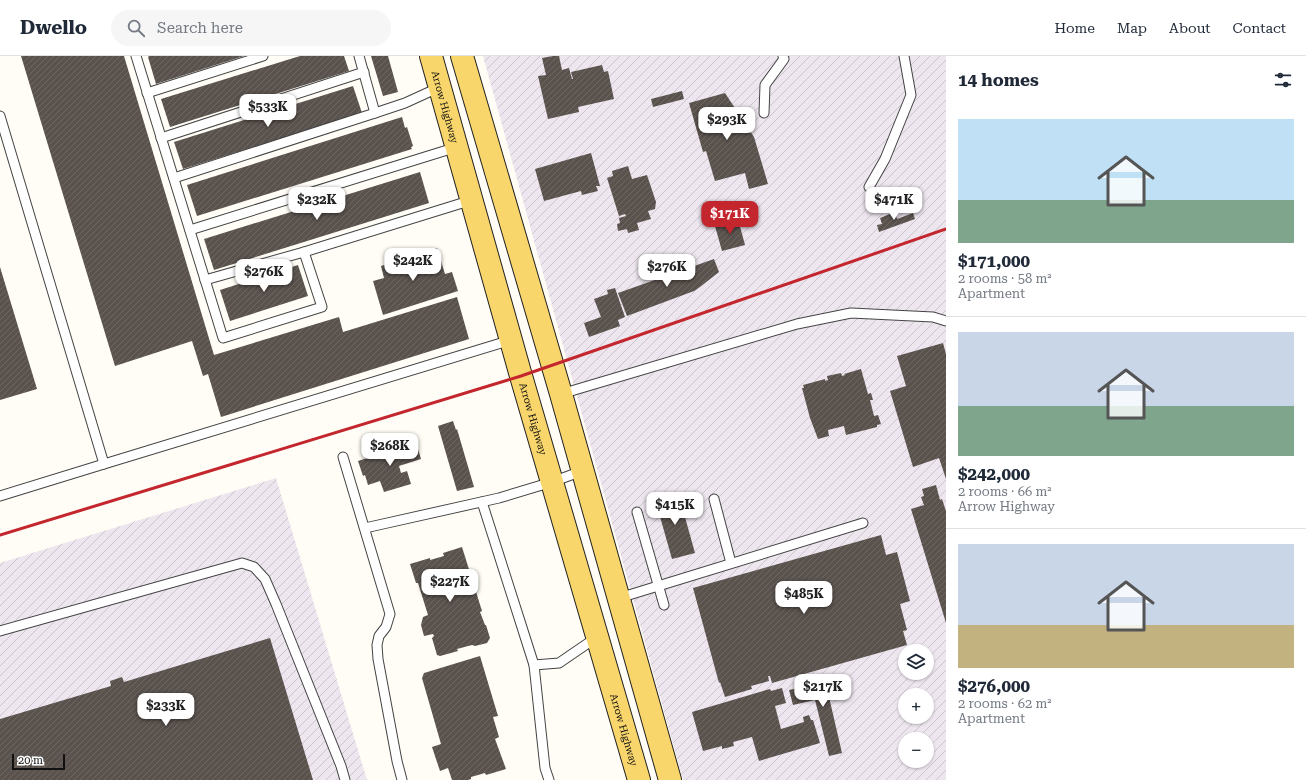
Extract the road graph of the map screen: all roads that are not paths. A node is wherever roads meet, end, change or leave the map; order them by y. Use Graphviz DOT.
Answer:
graph roads {
  1 [pos="136,56"];
  2 [pos="263,56"];
  3 [pos="359,56"];
  4 [pos="431,56"];
  5 [pos="462,56"];
  6 [pos="783,56"];
  7 [pos="904,56"];
  8 [pos="364,72"];
  9 [pos="440,87"];
  10 [pos="147,92"];
  11 [pos="375,113"];
  12 [pos="764,113"];
  13 [pos="0,116"];
  14 [pos="161,138"];
  15 [pos="457,147"];
  16 [pos="174,178"];
  17 [pos="869,187"];
  18 [pos="472,200"];
  19 [pos="190,230"];
  20 [pos="304,252"];
  21 [pos="206,280"];
  22 [pos="946,321"];
  23 [pos="511,340"];
  24 [pos="561,394"];
  25 [pos="344,457"];
  26 [pos="104,464"];
  27 [pos="582,471"];
  28 [pos="552,482"];
  29 [pos="0,496"];
  30 [pos="714,499"];
  31 [pos="482,502"];
  32 [pos="637,512"];
  33 [pos="863,523"];
  34 [pos="365,528"];
  35 [pos="731,563"];
  36 [pos="658,586"];
  37 [pos="619,598"];
  38 [pos="664,605"];
  39 [pos="0,631"];
  40 [pos="597,637"];
  41 [pos="534,665"];
  42 [pos="345,780"];
  43 [pos="402,780"];
  44 [pos="549,780"];
  45 [pos="639,780"];
  46 [pos="670,780"];
  1 -- 10 [label="lane"];
  2 -- 10 [label="lane"];
  3 -- 8 [label="lane"];
  4 -- 9 [label="main road, Arrow Highway"];
  5 -- 24 [label="main road"];
  6 -- 12 [label="lane"];
  7 -- 17 [label="lane"];
  8 -- 11 [label="lane"];
  8 -- 14 [label="lane"];
  9 -- 11 [label="lane"];
  9 -- 15 [label="main road, Arrow Highway"];
  10 -- 14 [label="lane"];
  11 -- 16 [label="lane"];
  13 -- 26 [label="lane"];
  14 -- 16 [label="lane"];
  15 -- 18 [label="main road, Arrow Highway"];
  15 -- 19 [label="lane"];
  16 -- 19 [label="lane"];
  18 -- 20 [label="lane"];
  18 -- 23 [label="main road, Arrow Highway"];
  19 -- 21 [label="lane"];
  20 -- 21 [label="lane"];
  20 -- 21 [label="lane"];
  22 -- 24 [label="lane"];
  23 -- 26 [label="lane"];
  23 -- 28 [label="main road, Arrow Highway"];
  24 -- 27 [label="main road"];
  25 -- 34 [label="lane"];
  26 -- 29 [label="lane"];
  27 -- 28 [label="lane"];
  27 -- 37 [label="main road"];
  28 -- 31 [label="lane"];
  28 -- 40 [label="main road, Arrow Highway"];
  30 -- 35 [label="lane"];
  31 -- 34 [label="lane"];
  31 -- 41 [label="lane"];
  32 -- 36 [label="lane"];
  33 -- 35 [label="lane"];
  34 -- 43 [label="lane"];
  35 -- 36 [label="lane"];
  36 -- 37 [label="lane"];
  36 -- 38 [label="lane"];
  37 -- 46 [label="main road"];
  39 -- 42 [label="lane"];
  40 -- 41 [label="lane"];
  40 -- 45 [label="main road, Arrow Highway"];
  41 -- 44 [label="lane"];
}
